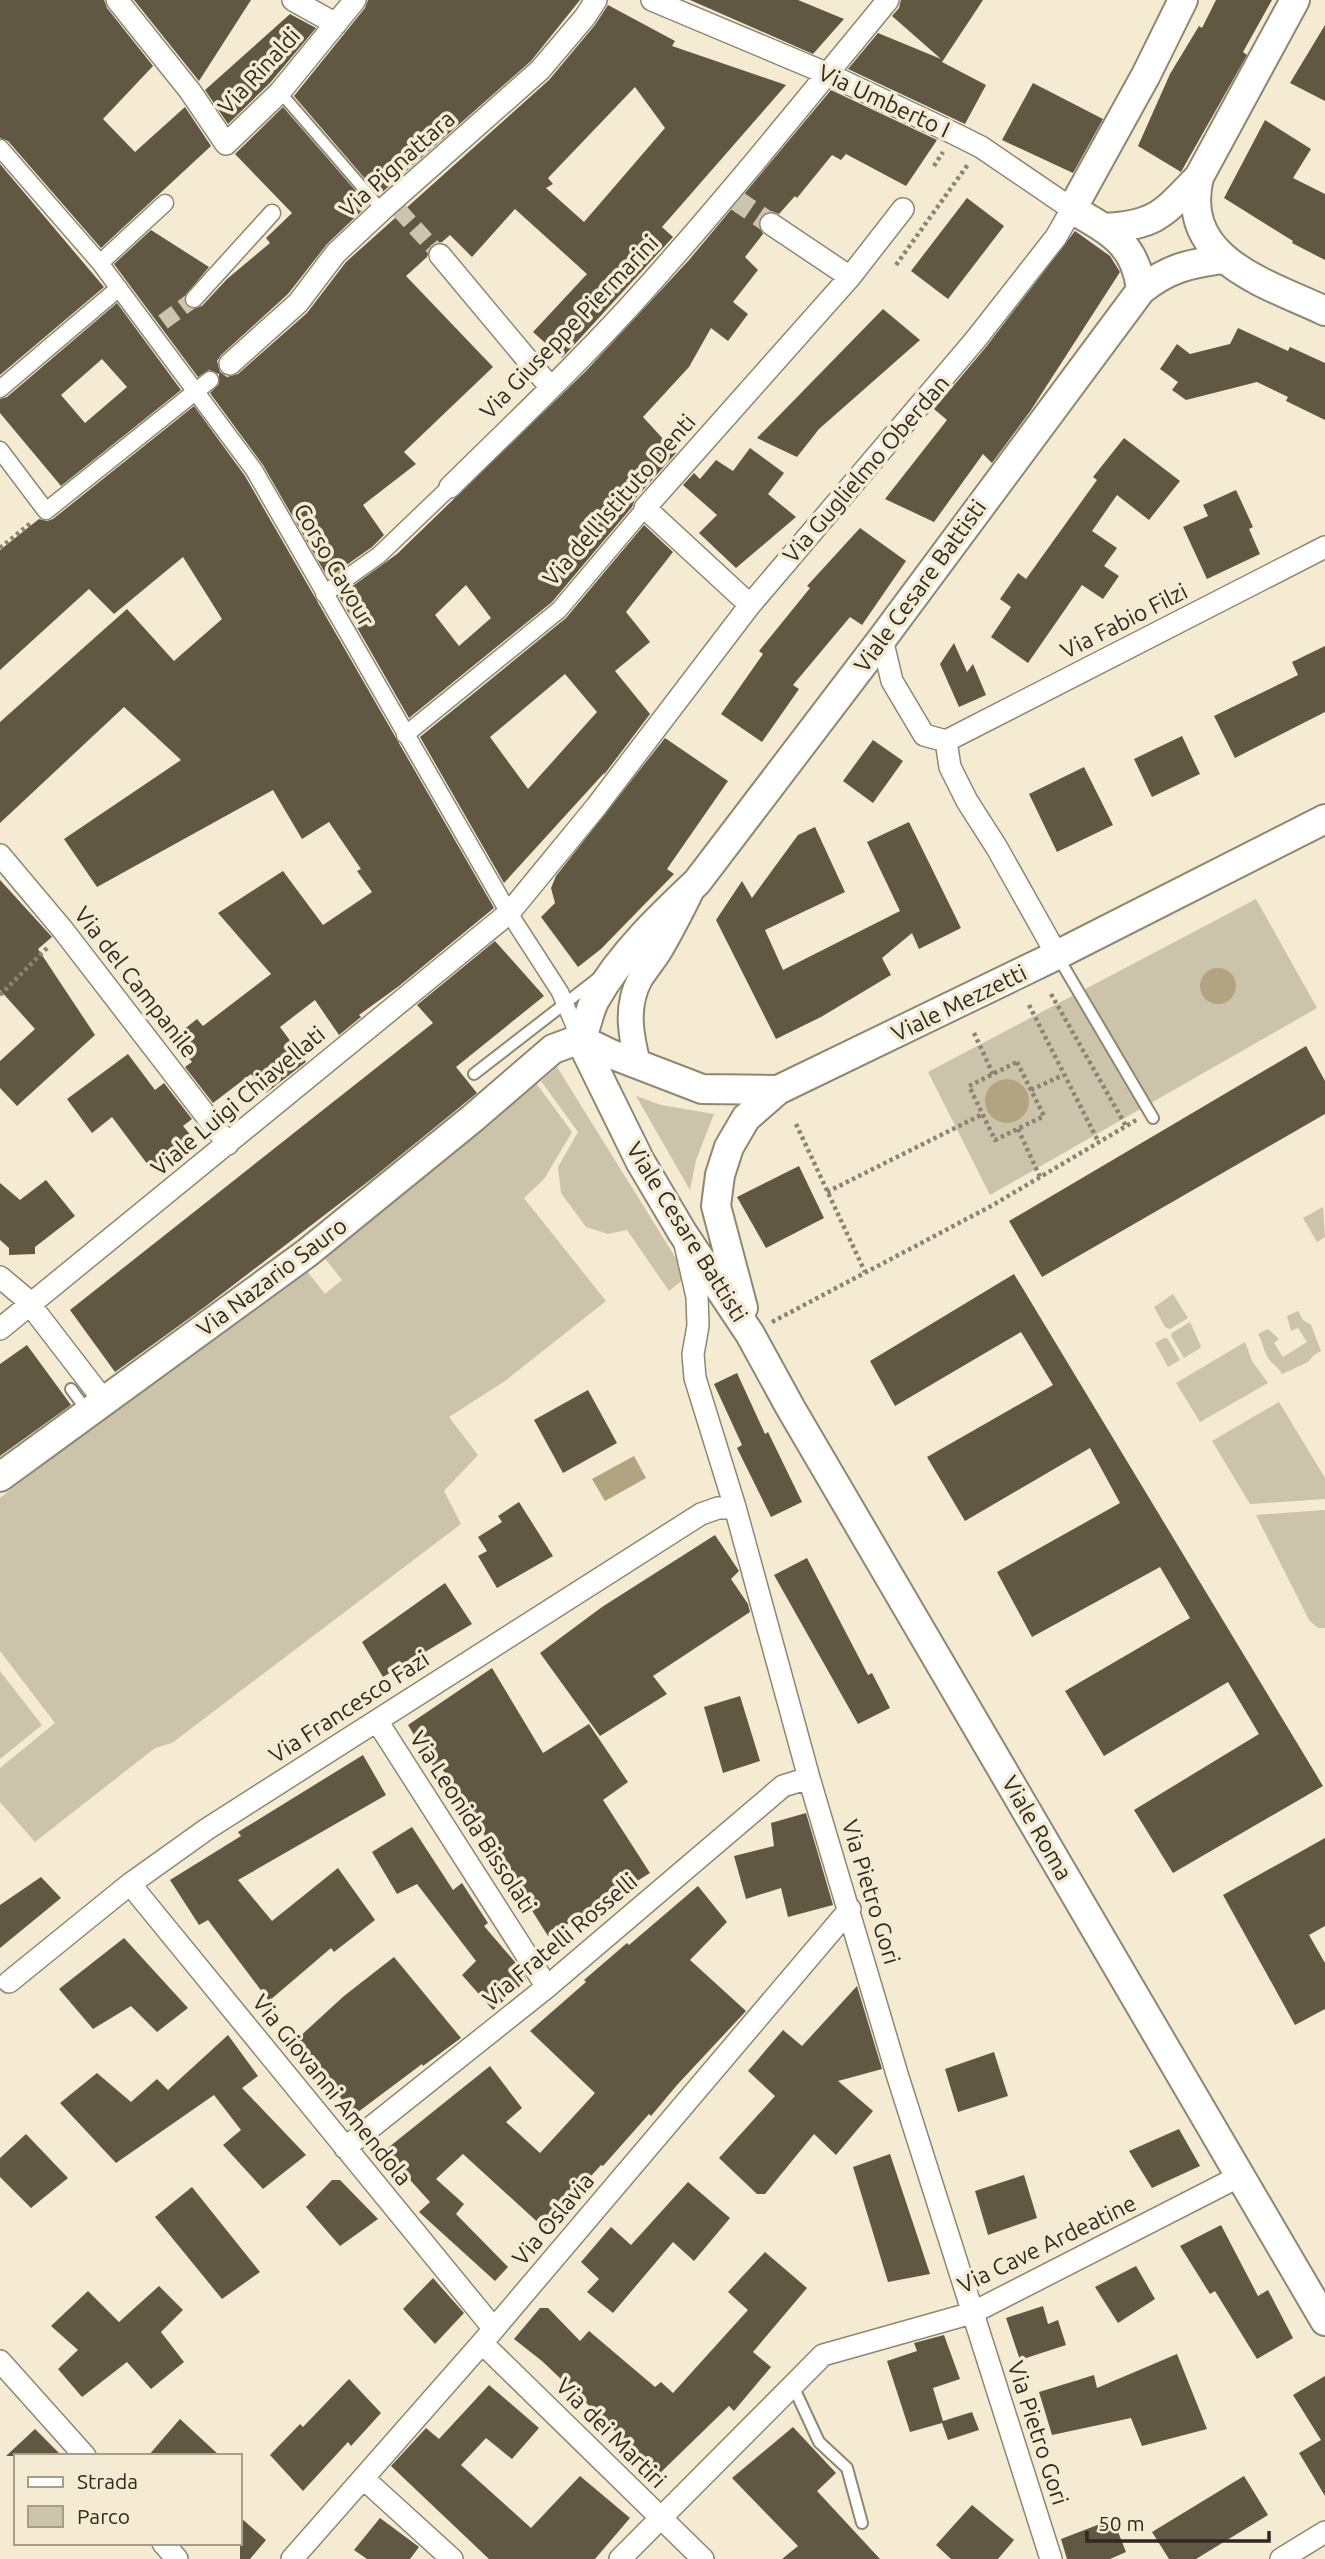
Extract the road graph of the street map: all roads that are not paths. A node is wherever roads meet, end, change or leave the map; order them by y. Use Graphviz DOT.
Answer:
graph roads {
  1 [pos="117,0"];
  2 [pos="293,0"];
  3 [pos="355,0"];
  4 [pos="596,0"];
  5 [pos="652,0"];
  6 [pos="888,0"];
  7 [pos="1183,0"];
  8 [pos="1295,0"];
  9 [pos="336,24"];
  10 [pos="828,74"];
  11 [pos="280,92"];
  12 [pos="0,148"];
  13 [pos="1199,177"];
  14 [pos="165,202"];
  15 [pos="391,208"];
  16 [pos="903,209"];
  17 [pos="1072,209"];
  18 [pos="272,213"];
  19 [pos="771,223"];
  20 [pos="1103,228"];
  21 [pos="440,256"];
  22 [pos="1223,259"];
  23 [pos="100,263"];
  24 [pos="850,277"];
  25 [pos="119,288"];
  26 [pos="1140,290"];
  27 [pos="194,299"];
  28 [pos="1325,311"];
  29 [pos="230,364"];
  30 [pos="210,380"];
  31 [pos="551,388"];
  32 [pos="0,389"];
  33 [pos="195,391"];
  34 [pos="0,450"];
  35 [pos="450,488"];
  36 [pos="645,509"];
  37 [pos="1325,547"];
  38 [pos="324,594"];
  39 [pos="750,605"];
  40 [pos="882,639"];
  41 [pos="405,735"];
  42 [pos="946,741"];
  43 [pos="1325,819"];
  44 [pos="0,855"];
  45 [pos="697,881"];
  46 [pos="509,913"];
  47 [pos="630,953"];
  48 [pos="1057,955"];
  49 [pos="565,1004"];
  50 [pos="580,1039"];
  51 [pos="638,1064"];
  52 [pos="474,1074"];
  53 [pos="778,1090"];
  54 [pos="1151,1115"];
  55 [pos="229,1144"];
  56 [pos="682,1231"];
  57 [pos="0,1277"];
  58 [pos="29,1304"];
  59 [pos="0,1329"];
  60 [pos="758,1330"];
  61 [pos="71,1389"];
  62 [pos="97,1408"];
  63 [pos="0,1477"];
  64 [pos="735,1507"];
  65 [pos="377,1721"];
  66 [pos="810,1778"];
  67 [pos="130,1884"];
  68 [pos="850,1909"];
  69 [pos="9,1982"];
  70 [pos="547,1987"];
  71 [pos="345,2148"];
  72 [pos="1240,2176"];
  73 [pos="972,2313"];
  74 [pos="1325,2321"];
  75 [pos="488,2336"];
  76 [pos="0,2361"];
  77 [pos="793,2386"];
  78 [pos="83,2454"];
  79 [pos="363,2478"];
  80 [pos="661,2519"];
  81 [pos="862,2523"];
  82 [pos="1325,2532"];
  83 [pos="165,2545"];
  84 [pos="177,2559"];
  85 [pos="292,2559"];
  86 [pos="453,2559"];
  87 [pos="620,2559"];
  88 [pos="703,2559"];
  89 [pos="1051,2559"];
  90 [pos="1281,2559"];
  1 -- 11 [label="street, Via Rinaldi"];
  2 -- 9 [label="street"];
  3 -- 9 [label="street, Via Rinaldi"];
  4 -- 15 [label="street, Via Pignattara"];
  5 -- 10 [label="street, Via Umberto I"];
  6 -- 10 [label="street, Via Giuseppe Piermarini"];
  7 -- 17 [label="main road, Via Guglielmo Oberdan"];
  8 -- 13 [label="main road"];
  9 -- 11 [label="street, Via Rinaldi"];
  10 -- 17 [label="street, Via Umberto I"];
  10 -- 31 [label="street, Via Giuseppe Piermarini"];
  11 -- 15 [label="lane"];
  12 -- 23 [label="street, Corso Cavour"];
  13 -- 20 [label="main road"];
  13 -- 22 [label="main road"];
  14 -- 23 [label="street"];
  15 -- 29 [label="street, Via Pignattara"];
  16 -- 24 [label="street, Via dell'Istituto Denti"];
  17 -- 20 [label="main road, Via Umberto I"];
  17 -- 39 [label="street, Via Guglielmo Oberdan"];
  18 -- 27 [label="street"];
  19 -- 24 [label="street"];
  20 -- 26 [label="main road"];
  21 -- 31 [label="street"];
  22 -- 26 [label="main road, Viale Cesare Battisti"];
  22 -- 28 [label="main road"];
  23 -- 25 [label="street, Corso Cavour"];
  24 -- 36 [label="street, Via dell'Istituto Denti"];
  25 -- 32 [label="street"];
  25 -- 33 [label="street, Corso Cavour"];
  26 -- 40 [label="main road, Viale Cesare Battisti"];
  30 -- 33 [label="street"];
  31 -- 35 [label="street, Via Giuseppe Piermarini"];
  33 -- 34 [label="street"];
  33 -- 38 [label="street, Corso Cavour"];
  35 -- 38 [label="street, Via Giuseppe Piermarini"];
  36 -- 39 [label="street"];
  36 -- 41 [label="street, Via dell'Istituto Denti"];
  37 -- 42 [label="street, Via Fabio Filzi"];
  38 -- 41 [label="street, Corso Cavour"];
  39 -- 46 [label="street, Via Guglielmo Oberdan"];
  40 -- 42 [label="street"];
  40 -- 45 [label="main road, Viale Cesare Battisti"];
  41 -- 46 [label="street, Corso Cavour"];
  42 -- 48 [label="street"];
  43 -- 48 [label="main road, Viale Mezzetti"];
  44 -- 55 [label="street, Via del Campanile"];
  45 -- 47 [label="main road, Viale Cesare Battisti"];
  45 -- 51 [label="street, Viale Cesare Battisti"];
  46 -- 49 [label="street, Corso Cavour"];
  46 -- 55 [label="street, Viale Luigi Chiavellati"];
  47 -- 49 [label="lane"];
  47 -- 50 [label="main road, Viale Cesare Battisti"];
  48 -- 53 [label="main road, Viale Mezzetti"];
  48 -- 54 [label="lane"];
  49 -- 50 [label="street, Corso Cavour"];
  49 -- 52 [label="lane"];
  50 -- 51 [label="main road, Viale Mezzetti"];
  50 -- 56 [label="main road, Viale Cesare Battisti"];
  50 -- 62 [label="main road, Via Nazario Sauro"];
  51 -- 53 [label="main road, Viale Mezzetti"];
  53 -- 60 [label="main road, Viale Cesare Battisti"];
  55 -- 58 [label="street, Viale Luigi Chiavellati"];
  56 -- 60 [label="main road, Viale Cesare Battisti"];
  56 -- 64 [label="street, Via Pietro Gori"];
  57 -- 58 [label="street"];
  58 -- 59 [label="street, Viale Luigi Chiavellati"];
  58 -- 62 [label="street"];
  60 -- 72 [label="main road, Viale Roma"];
  61 -- 62 [label="lane"];
  62 -- 63 [label="main road, Via Nazario Sauro"];
  64 -- 65 [label="street, Via Francesco Fazi"];
  64 -- 66 [label="street, Via Pietro Gori"];
  65 -- 67 [label="street, Via Francesco Fazi"];
  65 -- 70 [label="street, Via Leonida Bissolati"];
  66 -- 68 [label="street, Via Pietro Gori"];
  66 -- 70 [label="street, Via Fratelli Rosselli"];
  67 -- 69 [label="street, Via Francesco Fazi"];
  67 -- 71 [label="street, Via Giovanni Amendola"];
  68 -- 73 [label="street, Via Pietro Gori"];
  68 -- 75 [label="street, Via Oslavia"];
  70 -- 71 [label="street, Via Fratelli Rosselli"];
  71 -- 75 [label="street, Via Giovanni Amendola"];
  72 -- 73 [label="street, Via Cave Ardeatine"];
  72 -- 74 [label="main road, Viale Roma"];
  73 -- 77 [label="street, Via Cave Ardeatine"];
  73 -- 89 [label="street, Via Pietro Gori"];
  75 -- 79 [label="street, Via Oslavia"];
  75 -- 80 [label="street, Via dei Martiri"];
  76 -- 78 [label="street"];
  77 -- 80 [label="street, Via Cave Ardeatine"];
  77 -- 81 [label="lane"];
  79 -- 85 [label="street, Via Oslavia"];
  79 -- 86 [label="street"];
  80 -- 87 [label="street, Via Cave Ardeatine"];
  80 -- 88 [label="street, Via dei Martiri"];
  82 -- 90 [label="street"];
  83 -- 84 [label="street"];
}
